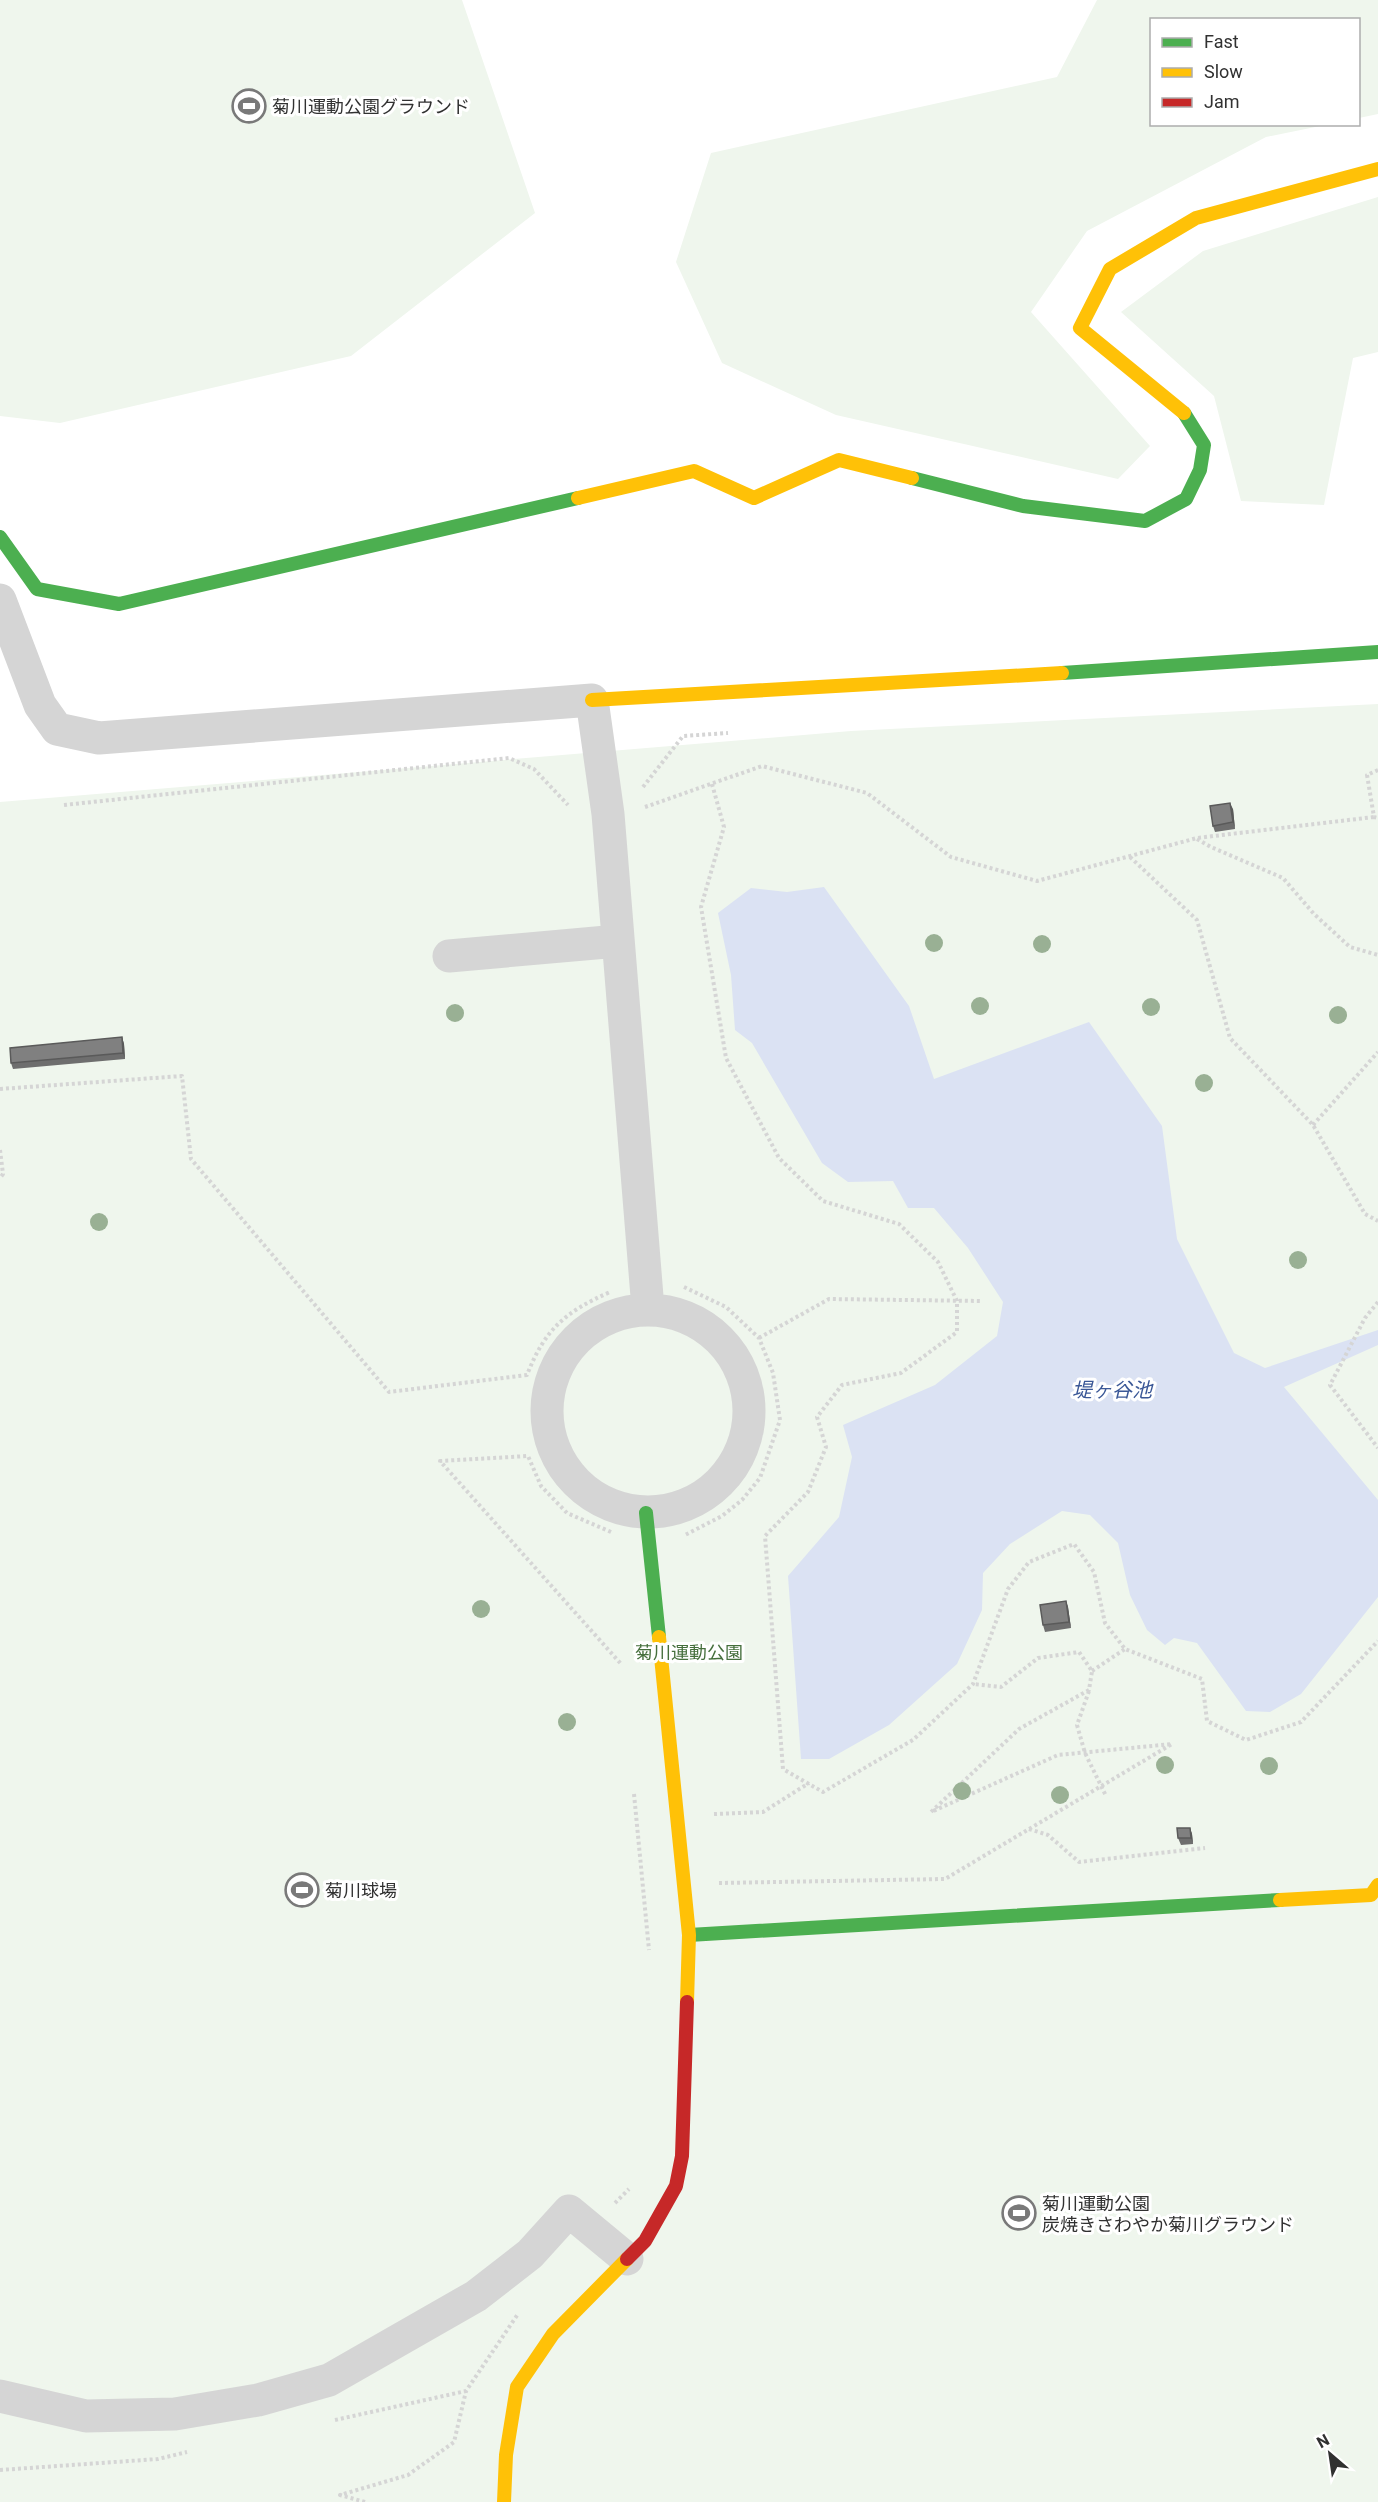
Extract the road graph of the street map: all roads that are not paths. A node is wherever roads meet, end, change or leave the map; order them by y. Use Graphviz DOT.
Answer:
graph roads {
  1 [pos="1378,169"];
  2 [pos="0,537"];
  3 [pos="0,600"];
  4 [pos="1378,652"];
  5 [pos="592,700"];
  6 [pos="618,941"];
  7 [pos="449,956"];
  8 [pos="648,1310"];
  9 [pos="646,1513"];
  10 [pos="1378,1885"];
  11 [pos="689,1935"];
  12 [pos="627,2259"];
  13 [pos="0,2396"];
  14 [pos="504,2502"];
  1 -- 2 [label="street"];
  3 -- 5 [label="street"];
  4 -- 5 [label="street"];
  5 -- 6 [label="street"];
  6 -- 7 [label="street"];
  6 -- 8 [label="street"];
  8 -- 9 [label="street"];
  8 -- 9 [label="street"];
  9 -- 11 [label="street"];
  10 -- 11 [label="street"];
  11 -- 12 [label="street"];
  12 -- 13 [label="street"];
  12 -- 14 [label="street"];
}
